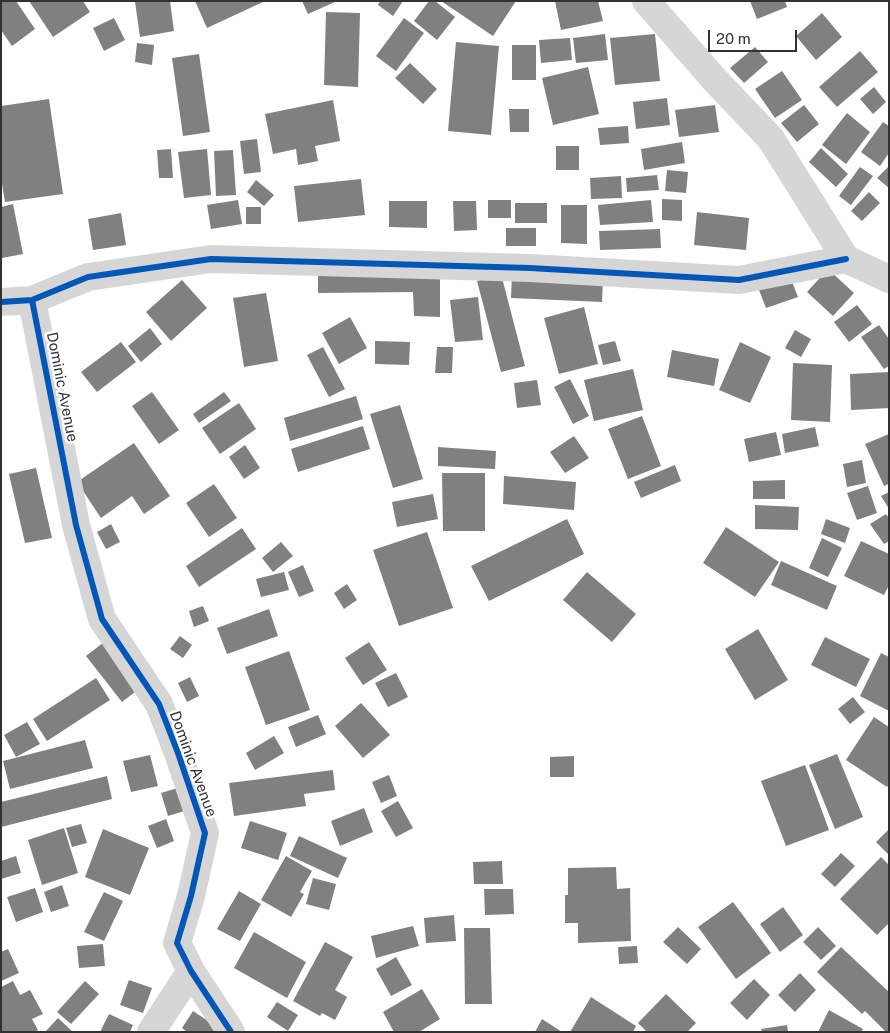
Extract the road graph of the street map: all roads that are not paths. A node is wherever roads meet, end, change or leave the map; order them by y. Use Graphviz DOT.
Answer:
graph roads {
  1 [pos="646,1"];
  2 [pos="846,259"];
  3 [pos="889,279"];
  4 [pos="32,300"];
  5 [pos="1,302"];
  6 [pos="191,971"];
  7 [pos="151,1032"];
  8 [pos="231,1032"];
  1 -- 2 [label="street"];
  2 -- 3 [label="street"];
  2 -- 4 [label="street"];
  4 -- 5 [label="street"];
  4 -- 6 [label="street, Dominic Avenue"];
  6 -- 7 [label="street"];
  6 -- 8 [label="street, Dominic Avenue"];
}
